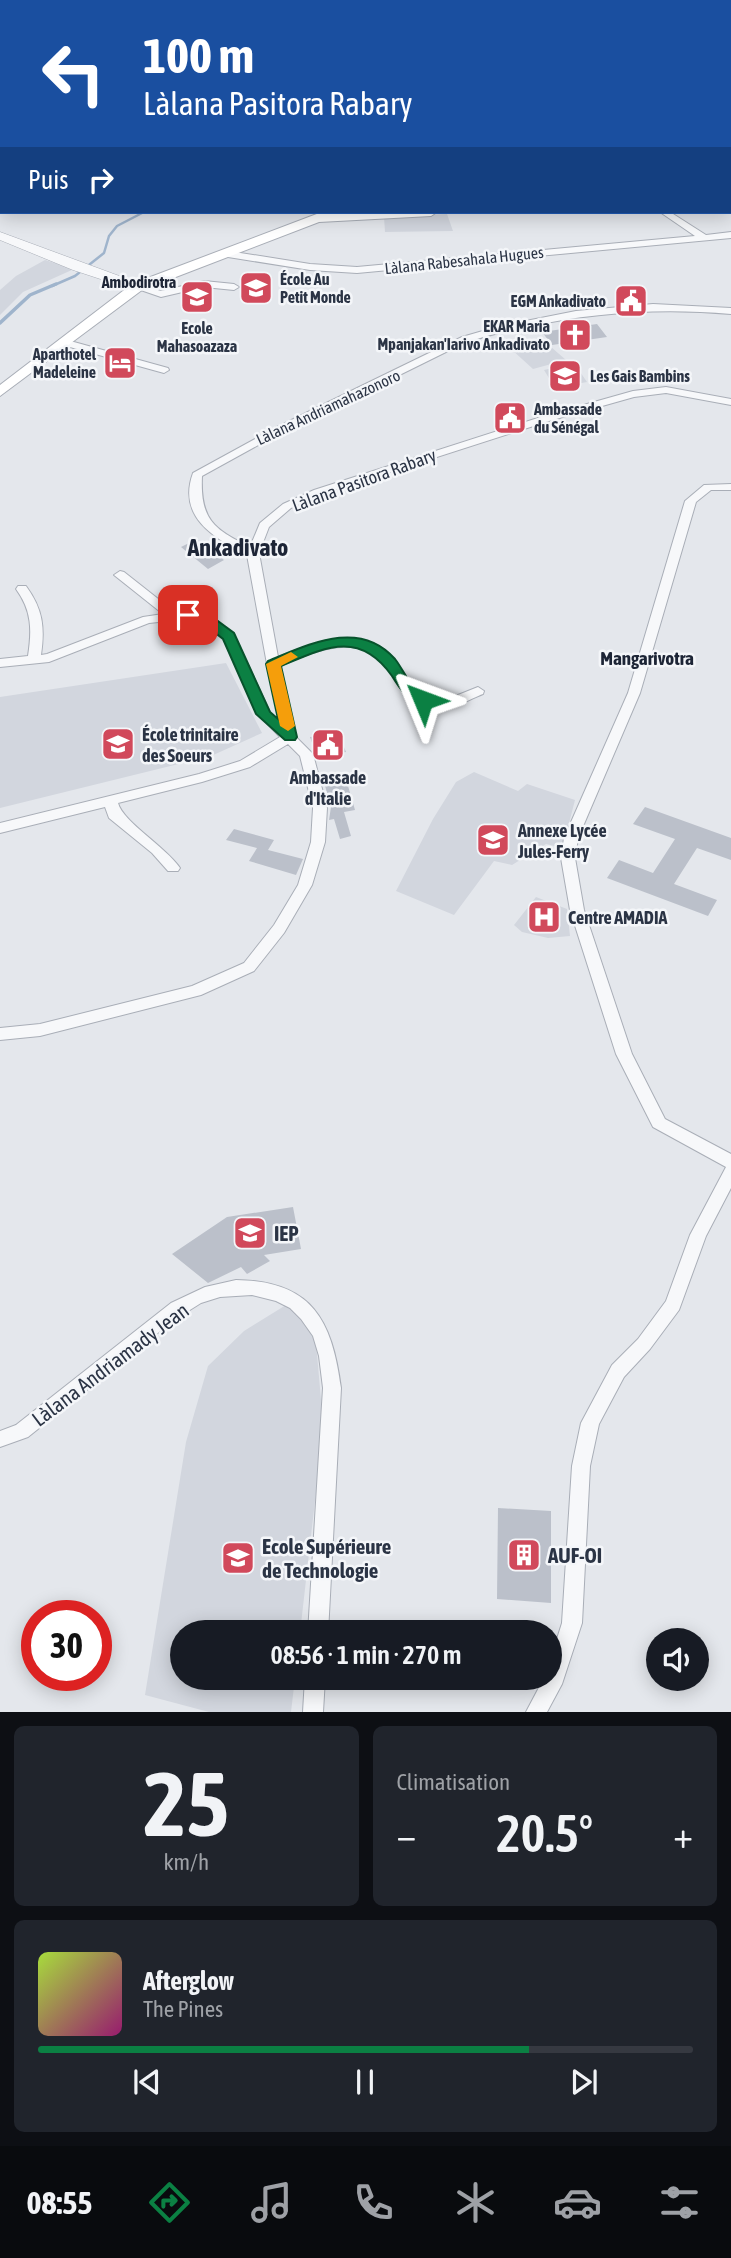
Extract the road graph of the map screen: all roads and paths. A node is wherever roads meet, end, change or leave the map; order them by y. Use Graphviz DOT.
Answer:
graph roads {
  1 [pos="317,214"];
  2 [pos="328,214"];
  3 [pos="349,214"];
  4 [pos="667,214"];
  5 [pos="294,227"];
  6 [pos="731,235"];
  7 [pos="0,236"];
  8 [pos="702,236"];
  9 [pos="228,254"];
  10 [pos="137,287"];
  11 [pos="234,287"];
  12 [pos="731,311"];
  13 [pos="63,342"];
  14 [pos="164,370"];
  15 [pos="0,392"];
  16 [pos="731,402"];
  17 [pos="731,487"];
  18 [pos="253,553"];
  19 [pos="120,575"];
  20 [pos="22,589"];
  21 [pos="173,616"];
  22 [pos="34,660"];
  23 [pos="0,663"];
  24 [pos="273,664"];
  25 [pos="478,691"];
  26 [pos="290,737"];
  27 [pos="110,800"];
  28 [pos="0,828"];
  29 [pos="173,868"];
  30 [pos="0,1034"];
  31 [pos="731,1162"];
  32 [pos="731,1172"];
  33 [pos="0,1439"];
  34 [pos="319,1620"];
  35 [pos="314,1690"];
  36 [pos="313,1712"];
  37 [pos="536,1712"];
  1 -- 5 [label="main road"];
  2 -- 5 [label="main road"];
  3 -- 5 [label="main road"];
  4 -- 8 [label="street"];
  5 -- 9 [label="main road"];
  6 -- 8 [label="street"];
  7 -- 10 [label="street"];
  8 -- 9 [label="street, Làlana Rabesahala Hugues"];
  9 -- 10 [label="main road"];
  10 -- 11 [label="street"];
  10 -- 13 [label="main road"];
  12 -- 18 [label="street, Làlana Andriamahazonoro"];
  13 -- 14 [label="street"];
  13 -- 15 [label="main road"];
  16 -- 18 [label="street, Làlana Pasitora Rabary"];
  17 -- 31 [label="street"];
  18 -- 24 [label="street"];
  19 -- 21 [label="street"];
  20 -- 22 [label="street"];
  21 -- 22 [label="street"];
  21 -- 26 [label="street"];
  22 -- 23 [label="street"];
  24 -- 25 [label="street"];
  24 -- 26 [label="street"];
  26 -- 27 [label="street"];
  26 -- 30 [label="street"];
  27 -- 28 [label="street"];
  27 -- 29 [label="street"];
  32 -- 37 [label="street"];
  33 -- 34 [label="street, Làlana Andriamady Jean"];
  35 -- 36 [label="street"];
}
